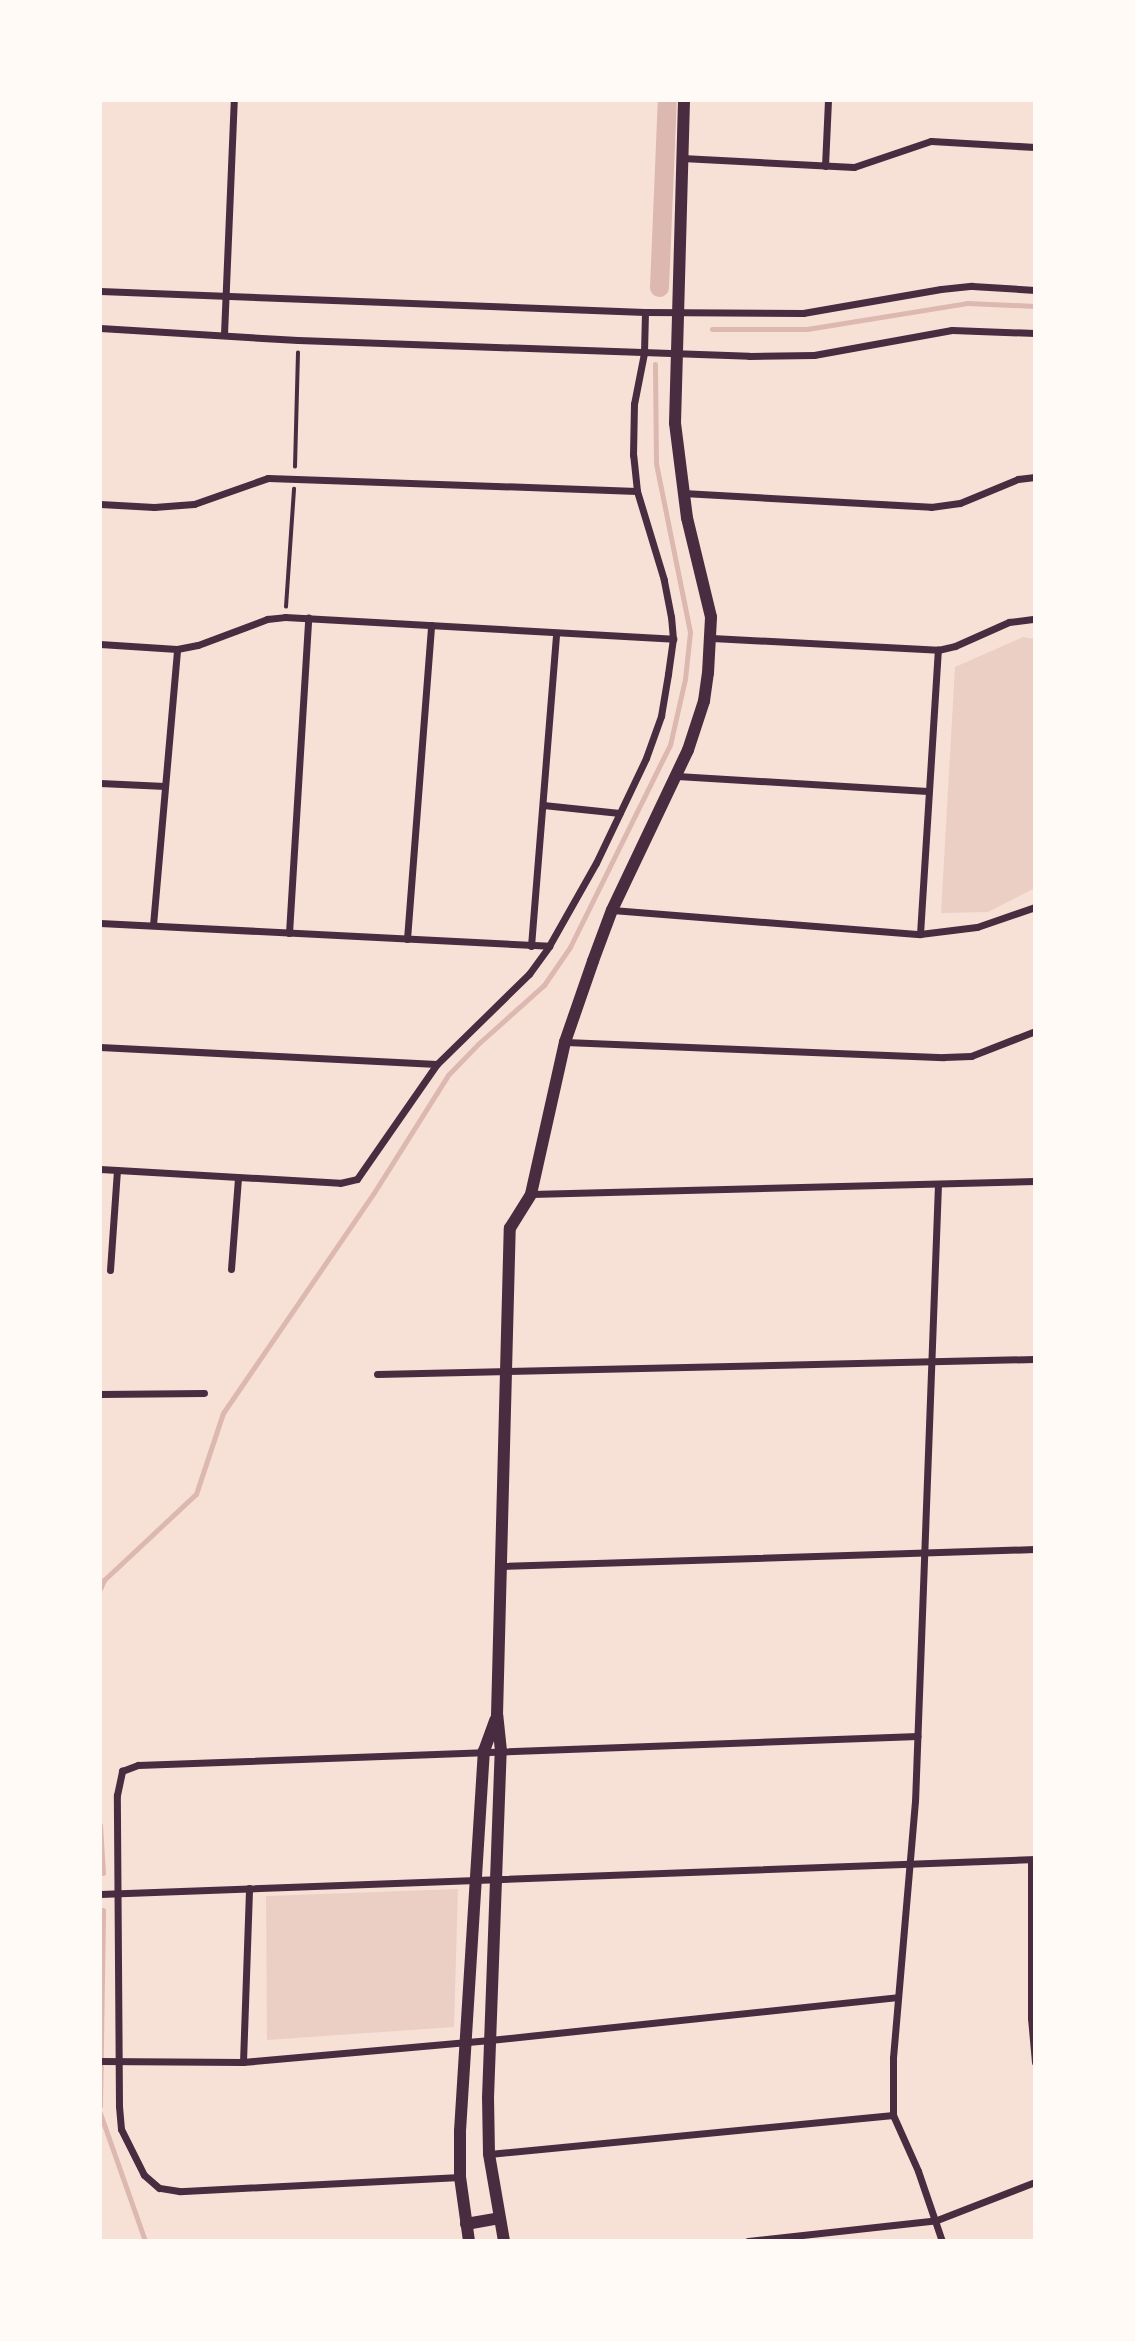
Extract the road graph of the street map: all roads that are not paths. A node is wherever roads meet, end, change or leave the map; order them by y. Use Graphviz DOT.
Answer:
graph roads {
  1 [pos="234,100"];
  2 [pos="684,100"];
  3 [pos="828,100"];
  4 [pos="1035,147"];
  5 [pos="682,158"];
  6 [pos="825,166"];
  7 [pos="1035,290"];
  8 [pos="100,291"];
  9 [pos="225,296"];
  10 [pos="677,311"];
  11 [pos="645,312"];
  12 [pos="100,328"];
  13 [pos="1035,333"];
  14 [pos="224,334"];
  15 [pos="644,353"];
  16 [pos="675,354"];
  17 [pos="1035,477"];
  18 [pos="637,491"];
  19 [pos="683,493"];
  20 [pos="100,504"];
  21 [pos="308,618"];
  22 [pos="1035,619"];
  23 [pos="431,625"];
  24 [pos="556,634"];
  25 [pos="712,638"];
  26 [pos="673,639"];
  27 [pos="100,644"];
  28 [pos="177,649"];
  29 [pos="939,650"];
  30 [pos="677,776"];
  31 [pos="100,783"];
  32 [pos="165,786"];
  33 [pos="928,792"];
  34 [pos="543,805"];
  35 [pos="620,813"];
  36 [pos="1035,907"];
  37 [pos="612,911"];
  38 [pos="100,923"];
  39 [pos="153,925"];
  40 [pos="289,933"];
  41 [pos="920,934"];
  42 [pos="407,939"];
  43 [pos="531,946"];
  44 [pos="549,946"];
  45 [pos="1035,1031"];
  46 [pos="565,1042"];
  47 [pos="100,1047"];
  48 [pos="437,1064"];
  49 [pos="100,1169"];
  50 [pos="117,1170"];
  51 [pos="238,1177"];
  52 [pos="1035,1181"];
  53 [pos="938,1184"];
  54 [pos="531,1195"];
  55 [pos="231,1269"];
  56 [pos="110,1270"];
  57 [pos="1035,1359"];
  58 [pos="932,1361"];
  59 [pos="505,1370"];
  60 [pos="377,1374"];
  61 [pos="204,1393"];
  62 [pos="100,1394"];
  63 [pos="1035,1549"];
  64 [pos="925,1552"];
  65 [pos="501,1566"];
  66 [pos="496,1715"];
  67 [pos="917,1736"];
  68 [pos="484,1751"];
  69 [pos="501,1751"];
  70 [pos="1033,1859"];
  71 [pos="910,1864"];
  72 [pos="496,1879"];
  73 [pos="476,1880"];
  74 [pos="249,1888"];
  75 [pos="118,1893"];
  76 [pos="100,1894"];
  77 [pos="898,1997"];
  78 [pos="490,2040"];
  79 [pos="465,2043"];
  80 [pos="100,2061"];
  81 [pos="116,2061"];
  82 [pos="243,2062"];
  83 [pos="1035,2062"];
  84 [pos="893,2115"];
  85 [pos="489,2154"];
  86 [pos="460,2177"];
  87 [pos="1035,2182"];
  88 [pos="499,2218"];
  89 [pos="937,2220"];
  90 [pos="466,2224"];
  91 [pos="470,2241"];
  92 [pos="504,2241"];
  93 [pos="748,2241"];
  94 [pos="942,2241"];
  1 -- 9 [label="street"];
  2 -- 5 [label="street"];
  3 -- 6 [label="street"];
  4 -- 6 [label="street"];
  5 -- 6 [label="street"];
  5 -- 10 [label="street"];
  7 -- 10 [label="street"];
  8 -- 9 [label="street"];
  9 -- 11 [label="street"];
  9 -- 14 [label="street"];
  10 -- 11 [label="street"];
  10 -- 16 [label="street"];
  11 -- 15 [label="street"];
  12 -- 14 [label="street"];
  13 -- 16 [label="street"];
  14 -- 15 [label="street"];
  15 -- 16 [label="street"];
  15 -- 18 [label="street"];
  16 -- 19 [label="street"];
  17 -- 19 [label="street"];
  18 -- 20 [label="street"];
  18 -- 26 [label="street"];
  19 -- 25 [label="street"];
  21 -- 23 [label="street"];
  21 -- 28 [label="street"];
  21 -- 40 [label="street"];
  22 -- 29 [label="street"];
  23 -- 24 [label="street"];
  23 -- 42 [label="street"];
  24 -- 26 [label="street"];
  24 -- 34 [label="street"];
  25 -- 29 [label="street"];
  25 -- 30 [label="street"];
  26 -- 35 [label="street"];
  27 -- 28 [label="street"];
  28 -- 32 [label="street"];
  29 -- 33 [label="street"];
  30 -- 33 [label="street"];
  30 -- 37 [label="street"];
  31 -- 32 [label="street"];
  32 -- 39 [label="street"];
  33 -- 41 [label="street"];
  34 -- 35 [label="street"];
  34 -- 43 [label="street"];
  35 -- 44 [label="street"];
  36 -- 41 [label="street"];
  37 -- 41 [label="street"];
  37 -- 46 [label="street"];
  38 -- 39 [label="street"];
  39 -- 40 [label="street"];
  40 -- 42 [label="street"];
  42 -- 43 [label="street"];
  43 -- 44 [label="street"];
  44 -- 48 [label="street"];
  45 -- 46 [label="street"];
  46 -- 54 [label="street"];
  47 -- 48 [label="street"];
  48 -- 51 [label="street"];
  49 -- 50 [label="street"];
  50 -- 51 [label="street"];
  50 -- 56 [label="street"];
  51 -- 55 [label="street"];
  52 -- 53 [label="street"];
  53 -- 54 [label="street"];
  53 -- 58 [label="street"];
  54 -- 59 [label="street"];
  57 -- 58 [label="street"];
  58 -- 59 [label="street"];
  58 -- 64 [label="street"];
  59 -- 60 [label="street"];
  59 -- 65 [label="street"];
  61 -- 62 [label="street"];
  63 -- 64 [label="street"];
  64 -- 65 [label="street"];
  64 -- 67 [label="street"];
  65 -- 66 [label="street"];
  66 -- 68 [label="street"];
  66 -- 69 [label="street"];
  67 -- 69 [label="street"];
  67 -- 71 [label="street"];
  68 -- 69 [label="street"];
  68 -- 73 [label="street"];
  68 -- 75 [label="street"];
  69 -- 72 [label="street"];
  70 -- 71 [label="street"];
  70 -- 83 [label="street"];
  71 -- 72 [label="street"];
  71 -- 77 [label="street"];
  72 -- 73 [label="street"];
  72 -- 78 [label="street"];
  73 -- 74 [label="street"];
  73 -- 79 [label="street"];
  74 -- 75 [label="street"];
  74 -- 82 [label="street"];
  75 -- 76 [label="street"];
  75 -- 81 [label="street"];
  77 -- 78 [label="street"];
  77 -- 84 [label="street"];
  78 -- 79 [label="street"];
  78 -- 85 [label="street"];
  79 -- 82 [label="street"];
  79 -- 86 [label="street"];
  80 -- 81 [label="street"];
  81 -- 82 [label="street"];
  81 -- 86 [label="street"];
  84 -- 85 [label="street"];
  84 -- 89 [label="street"];
  85 -- 88 [label="street"];
  86 -- 90 [label="street"];
  87 -- 89 [label="street"];
  88 -- 90 [label="street"];
  88 -- 92 [label="street"];
  89 -- 93 [label="street"];
  89 -- 94 [label="street"];
  90 -- 91 [label="street"];
}
